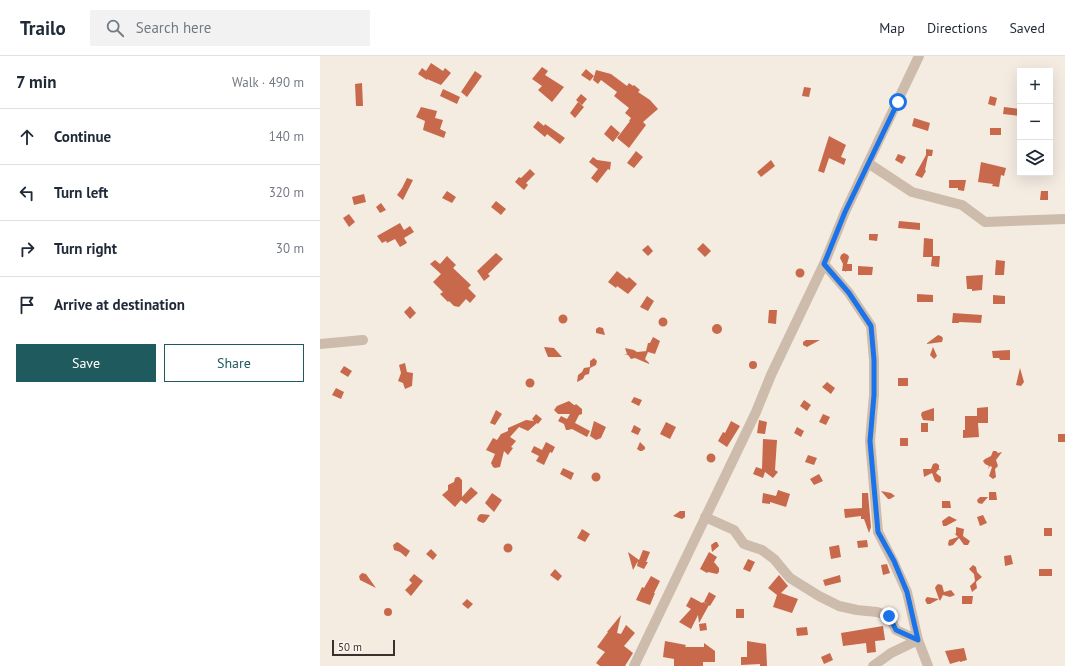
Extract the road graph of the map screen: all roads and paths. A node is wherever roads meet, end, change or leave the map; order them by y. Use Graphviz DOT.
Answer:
graph roads {
  1 [pos="919,56"];
  2 [pos="868,163"];
  3 [pos="1065,218"];
  4 [pos="824,264"];
  5 [pos="363,340"];
  6 [pos="320,344"];
  7 [pos="705,517"];
  8 [pos="918,640"];
  9 [pos="634,666"];
  10 [pos="873,666"];
  11 [pos="928,666"];
  1 -- 2 [label="street"];
  2 -- 3 [label="street"];
  2 -- 4 [label="street"];
  4 -- 7 [label="street"];
  4 -- 8 [label="street"];
  5 -- 6 [label="street"];
  7 -- 8 [label="street"];
  7 -- 9 [label="street"];
  8 -- 10 [label="street"];
  8 -- 11 [label="street"];
}
